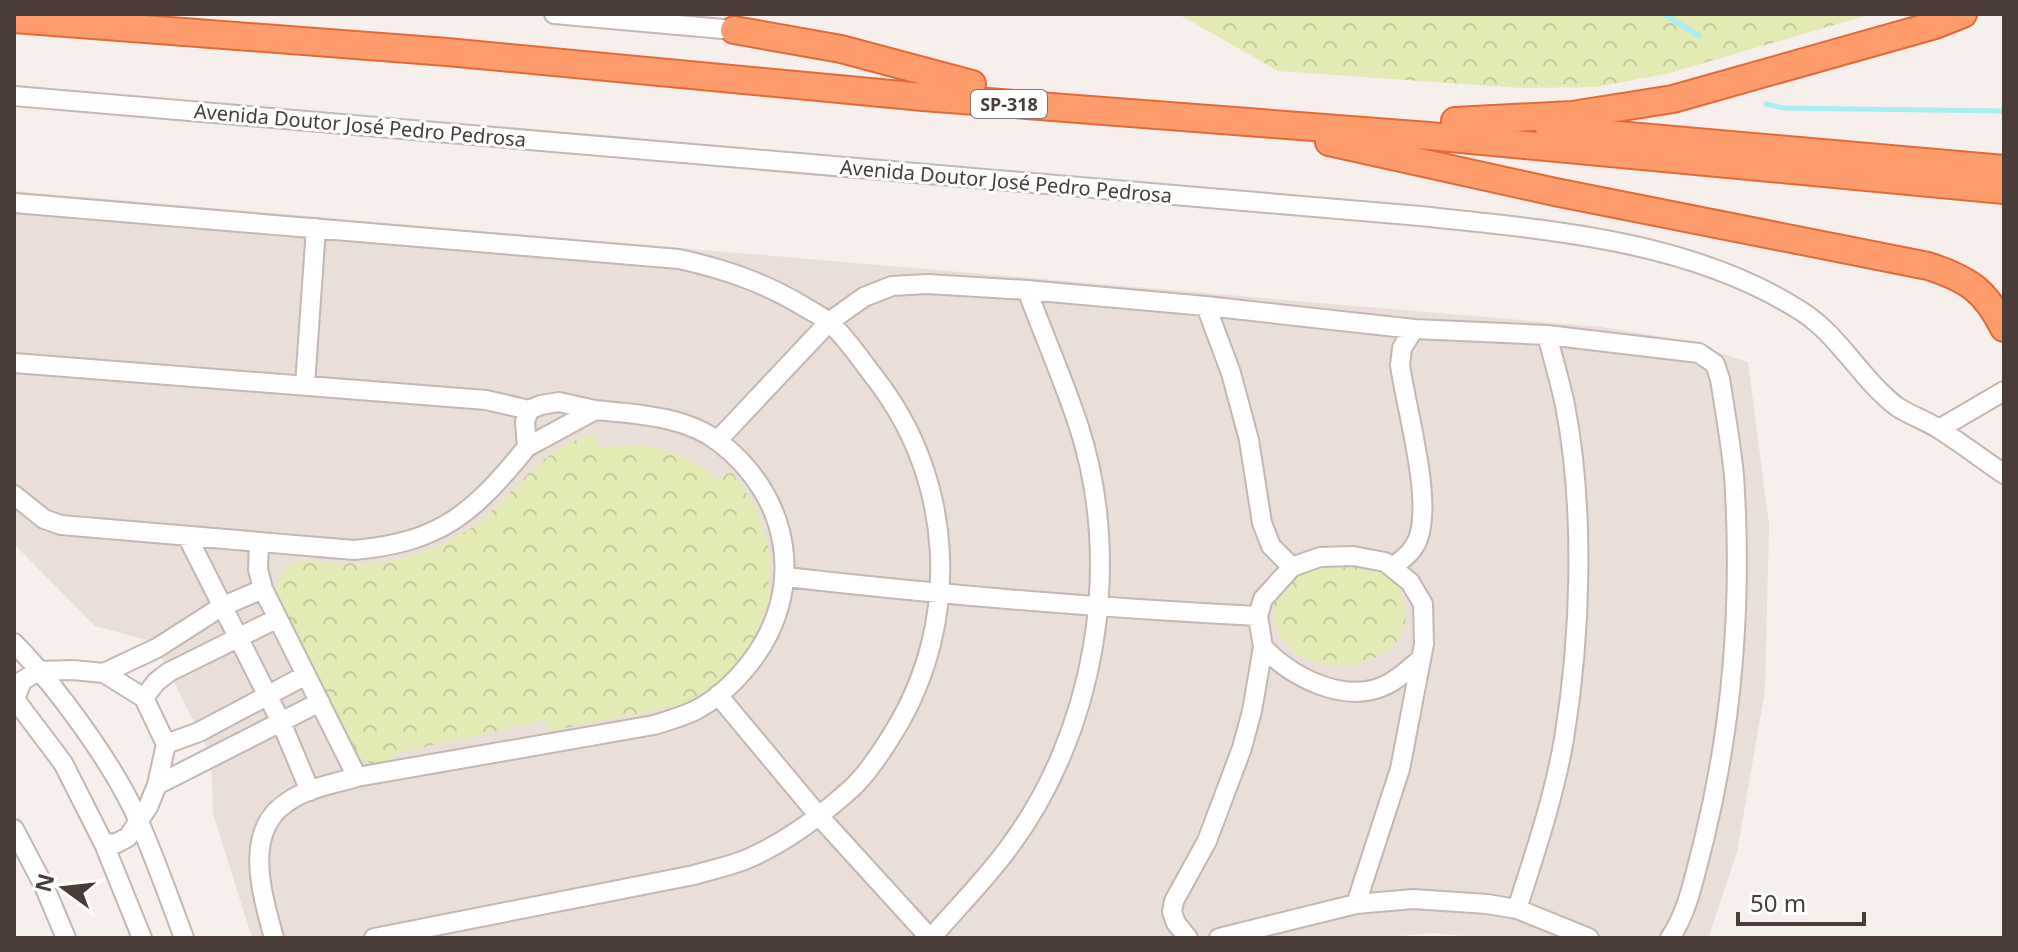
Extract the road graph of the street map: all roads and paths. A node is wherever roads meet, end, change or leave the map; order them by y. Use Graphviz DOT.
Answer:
graph roads {
  1 [pos="175,14"];
  2 [pos="554,14"];
  3 [pos="1963,14"];
  4 [pos="14,19"];
  5 [pos="734,30"];
  6 [pos="972,84"];
  7 [pos="14,96"];
  8 [pos="1232,120"];
  9 [pos="1455,121"];
  10 [pos="2004,169"];
  11 [pos="2004,190"];
  12 [pos="14,203"];
  13 [pos="316,228"];
  14 [pos="1027,290"];
  15 [pos="1206,306"];
  16 [pos="829,322"];
  17 [pos="2004,328"];
  18 [pos="1414,329"];
  19 [pos="1547,335"];
  20 [pos="14,363"];
  21 [pos="305,385"];
  22 [pos="2004,391"];
  23 [pos="529,410"];
  24 [pos="595,410"];
  25 [pos="1939,429"];
  26 [pos="717,441"];
  27 [pos="527,447"];
  28 [pos="2004,474"];
  29 [pos="14,495"];
  30 [pos="188,538"];
  31 [pos="259,542"];
  32 [pos="1292,567"];
  33 [pos="1393,567"];
  34 [pos="786,577"];
  35 [pos="263,589"];
  36 [pos="941,595"];
  37 [pos="221,607"];
  38 [pos="1098,608"];
  39 [pos="1258,616"];
  40 [pos="276,619"];
  41 [pos="237,639"];
  42 [pos="14,643"];
  43 [pos="1263,647"];
  44 [pos="1421,659"];
  45 [pos="38,671"];
  46 [pos="104,673"];
  47 [pos="306,675"];
  48 [pos="266,695"];
  49 [pos="718,695"];
  50 [pos="15,698"];
  51 [pos="144,698"];
  52 [pos="320,702"];
  53 [pos="281,722"];
  54 [pos="166,744"];
  55 [pos="357,777"];
  56 [pos="157,785"];
  57 [pos="310,791"];
  58 [pos="818,815"];
  59 [pos="139,821"];
  60 [pos="14,829"];
  61 [pos="104,844"];
  62 [pos="1356,904"];
  63 [pos="1517,909"];
  64 [pos="66,938"];
  65 [pos="142,938"];
  66 [pos="184,938"];
  67 [pos="274,938"];
  68 [pos="374,938"];
  69 [pos="931,938"];
  70 [pos="1188,938"];
  71 [pos="1219,938"];
  72 [pos="1589,938"];
  73 [pos="1670,938"];
  1 -- 6 [label="highway, SP-318"];
  2 -- 5 [label="street"];
  3 -- 9 [label="highway"];
  4 -- 8 [label="highway, SP-318"];
  5 -- 6 [label="highway"];
  6 -- 9 [label="highway, SP-318"];
  7 -- 25 [label="street, Avenida Doutor José Pedro Pedrosa"];
  8 -- 11 [label="highway, SP-318"];
  8 -- 17 [label="highway"];
  9 -- 10 [label="highway, SP-318"];
  12 -- 13 [label="street"];
  13 -- 16 [label="street"];
  13 -- 21 [label="street"];
  14 -- 15 [label="street"];
  14 -- 16 [label="street"];
  14 -- 38 [label="street"];
  15 -- 18 [label="street"];
  15 -- 32 [label="street"];
  16 -- 26 [label="street"];
  16 -- 36 [label="street"];
  18 -- 19 [label="street"];
  18 -- 33 [label="street"];
  19 -- 63 [label="street"];
  19 -- 73 [label="street"];
  20 -- 21 [label="street"];
  21 -- 23 [label="street"];
  22 -- 25 [label="street"];
  23 -- 24 [label="street"];
  23 -- 27 [label="street"];
  24 -- 26 [label="street"];
  24 -- 27 [label="street"];
  25 -- 28 [label="street, Avenida Doutor José Pedro Pedrosa"];
  26 -- 34 [label="street"];
  27 -- 31 [label="street"];
  29 -- 30 [label="street"];
  30 -- 31 [label="street"];
  30 -- 37 [label="street"];
  31 -- 35 [label="street"];
  32 -- 33 [label="street"];
  32 -- 39 [label="street"];
  33 -- 44 [label="street"];
  34 -- 36 [label="street"];
  34 -- 49 [label="street"];
  35 -- 37 [label="street"];
  35 -- 40 [label="street"];
  36 -- 38 [label="street"];
  36 -- 58 [label="street"];
  37 -- 41 [label="street"];
  37 -- 46 [label="street"];
  38 -- 39 [label="street"];
  38 -- 69 [label="street"];
  39 -- 43 [label="street"];
  40 -- 41 [label="street"];
  40 -- 47 [label="street"];
  41 -- 48 [label="street"];
  41 -- 51 [label="street"];
  42 -- 45 [label="street"];
  43 -- 44 [label="street"];
  43 -- 70 [label="street"];
  44 -- 62 [label="street"];
  45 -- 46 [label="street"];
  45 -- 50 [label="street"];
  45 -- 59 [label="street"];
  46 -- 51 [label="street"];
  47 -- 48 [label="street"];
  47 -- 52 [label="street"];
  48 -- 53 [label="street"];
  48 -- 54 [label="street"];
  49 -- 55 [label="street"];
  49 -- 58 [label="street"];
  50 -- 61 [label="street"];
  51 -- 54 [label="street"];
  52 -- 53 [label="street"];
  52 -- 55 [label="street"];
  53 -- 56 [label="street"];
  53 -- 57 [label="street"];
  54 -- 56 [label="street"];
  55 -- 57 [label="street"];
  56 -- 59 [label="street"];
  57 -- 67 [label="street"];
  58 -- 68 [label="street"];
  58 -- 69 [label="street"];
  59 -- 61 [label="street"];
  59 -- 66 [label="street"];
  60 -- 64 [label="street"];
  61 -- 65 [label="street"];
  62 -- 63 [label="street"];
  62 -- 71 [label="street"];
  63 -- 72 [label="street"];
}
